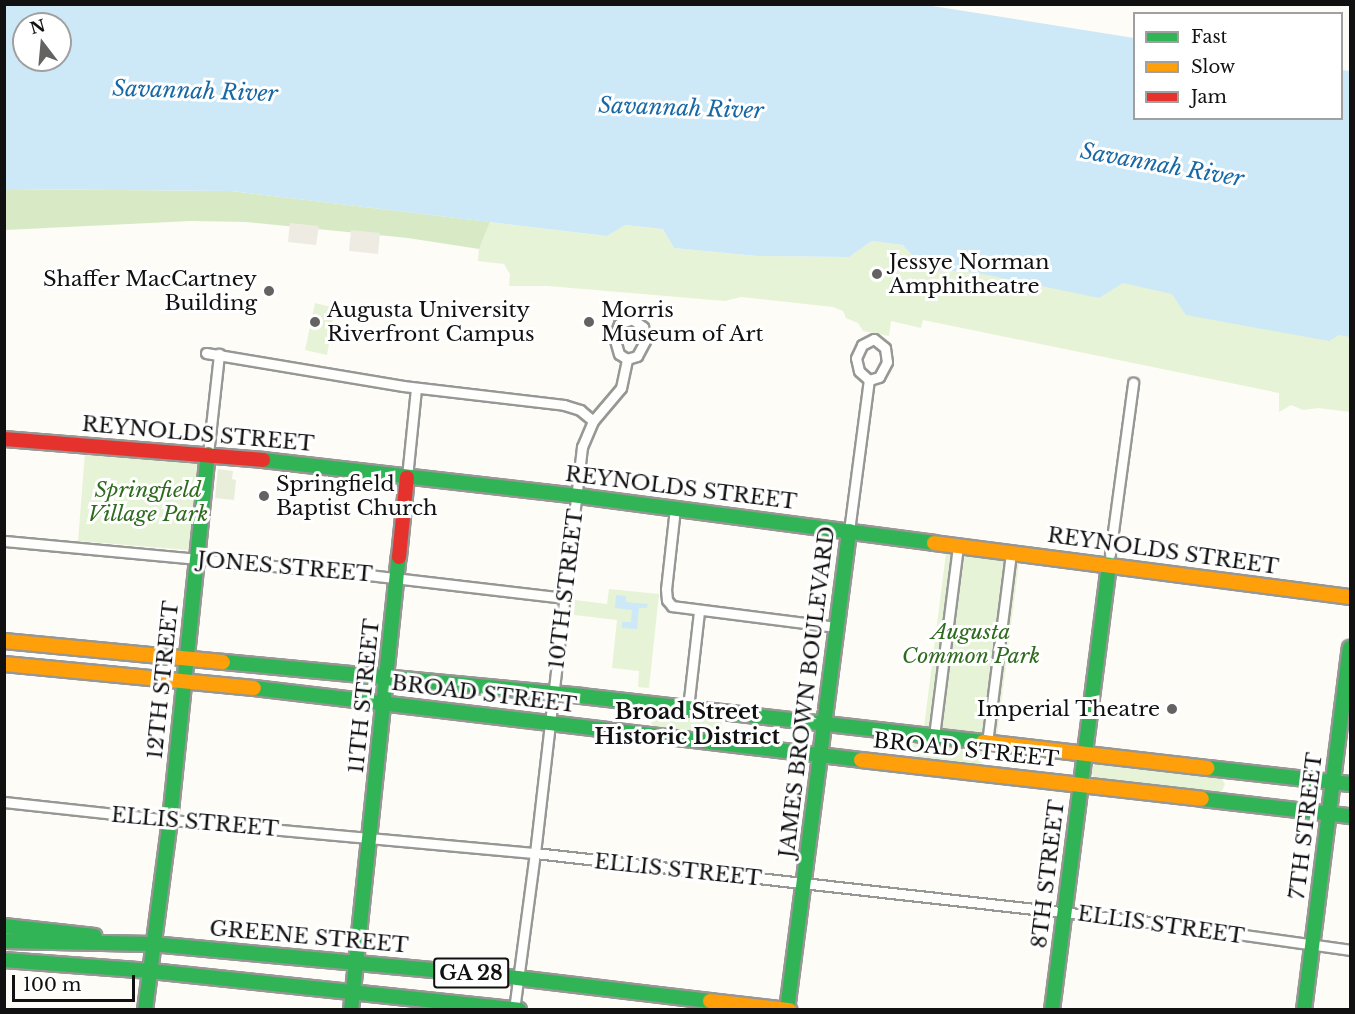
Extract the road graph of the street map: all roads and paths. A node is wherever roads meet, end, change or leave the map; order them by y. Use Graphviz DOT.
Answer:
graph roads {
  1 [pos="206,352"];
  2 [pos="219,354"];
  3 [pos="627,359"];
  4 [pos="869,380"];
  5 [pos="1133,383"];
  6 [pos="416,388"];
  7 [pos="593,421"];
  8 [pos="4,439"];
  9 [pos="208,454"];
  10 [pos="407,477"];
  11 [pos="577,496"];
  12 [pos="675,508"];
  13 [pos="849,531"];
  14 [pos="4,541"];
  15 [pos="958,545"];
  16 [pos="1011,552"];
  17 [pos="198,559"];
  18 [pos="1109,560"];
  19 [pos="398,578"];
  20 [pos="1350,597"];
  21 [pos="565,598"];
  22 [pos="699,611"];
  23 [pos="836,627"];
  24 [pos="4,641"];
  25 [pos="31,644"];
  26 [pos="1350,648"];
  27 [pos="186,658"];
  28 [pos="4,664"];
  29 [pos="29,666"];
  30 [pos="388,678"];
  31 [pos="183,680"];
  32 [pos="553,694"];
  33 [pos="385,703"];
  34 [pos="688,708"];
  35 [pos="549,724"];
  36 [pos="824,724"];
  37 [pos="934,736"];
  38 [pos="987,743"];
  39 [pos="1084,753"];
  40 [pos="820,754"];
  41 [pos="1333,782"];
  42 [pos="1080,784"];
  43 [pos="1350,784"];
  44 [pos="4,802"];
  45 [pos="1329,813"];
  46 [pos="1350,816"];
  47 [pos="170,820"];
  48 [pos="370,837"];
  49 [pos="535,853"];
  50 [pos="804,884"];
  51 [pos="1064,912"];
  52 [pos="4,926"];
  53 [pos="4,941"];
  54 [pos="152,944"];
  55 [pos="1312,946"];
  56 [pos="1350,950"];
  57 [pos="4,960"];
  58 [pos="357,962"];
  59 [pos="150,971"];
  60 [pos="518,978"];
  61 [pos="353,992"];
  62 [pos="514,1009"];
  63 [pos="788,1009"];
  64 [pos="145,1010"];
  65 [pos="351,1010"];
  66 [pos="519,1010"];
  67 [pos="1052,1010"];
  68 [pos="1304,1010"];
  1 -- 2 [label="street"];
  2 -- 6 [label="street"];
  2 -- 9 [label="street, 12TH STREET"];
  3 -- 7 [label="street, 10TH STREET"];
  4 -- 13 [label="street, JAMES BROWN BOULEVARD"];
  5 -- 18 [label="street"];
  6 -- 7 [label="street"];
  6 -- 10 [label="street, 11TH STREET"];
  7 -- 11 [label="street, 10TH STREET"];
  8 -- 9 [label="main road, REYNOLDS STREET"];
  9 -- 10 [label="main road, REYNOLDS STREET"];
  9 -- 17 [label="main road, 12TH STREET"];
  10 -- 11 [label="main road, REYNOLDS STREET"];
  10 -- 19 [label="main road, 11TH STREET"];
  11 -- 12 [label="main road, REYNOLDS STREET"];
  11 -- 21 [label="street, 10TH STREET"];
  12 -- 13 [label="main road, REYNOLDS STREET"];
  12 -- 22 [label="street"];
  13 -- 15 [label="main road, REYNOLDS STREET"];
  13 -- 23 [label="main road, JAMES BROWN BOULEVARD"];
  14 -- 17 [label="street, JONES STREET"];
  15 -- 16 [label="main road, REYNOLDS STREET"];
  15 -- 37 [label="street"];
  16 -- 18 [label="main road, REYNOLDS STREET"];
  16 -- 38 [label="street"];
  17 -- 19 [label="street, JONES STREET"];
  17 -- 27 [label="main road, 12TH STREET"];
  18 -- 20 [label="main road, REYNOLDS STREET"];
  18 -- 39 [label="main road, 8TH STREET"];
  19 -- 21 [label="street, JONES STREET"];
  19 -- 30 [label="main road, 11TH STREET"];
  21 -- 32 [label="street, 10TH STREET"];
  22 -- 23 [label="street"];
  22 -- 34 [label="street"];
  23 -- 36 [label="main road, JAMES BROWN BOULEVARD"];
  24 -- 25 [label="main road, BROAD STREET"];
  25 -- 27 [label="main road, BROAD STREET"];
  25 -- 29 [label="main road"];
  26 -- 41 [label="main road, 7TH STREET"];
  27 -- 30 [label="main road, BROAD STREET"];
  27 -- 31 [label="main road, 12TH STREET"];
  28 -- 29 [label="main road, BROAD STREET"];
  29 -- 31 [label="main road, BROAD STREET"];
  30 -- 32 [label="main road, BROAD STREET"];
  30 -- 33 [label="main road, 11TH STREET"];
  31 -- 33 [label="main road, BROAD STREET"];
  31 -- 47 [label="main road, 12TH STREET"];
  32 -- 34 [label="main road, BROAD STREET"];
  32 -- 35 [label="street, 10TH STREET"];
  33 -- 35 [label="main road, BROAD STREET"];
  33 -- 48 [label="main road, 11TH STREET"];
  34 -- 36 [label="main road, BROAD STREET"];
  35 -- 40 [label="main road, BROAD STREET"];
  35 -- 49 [label="street, 10TH STREET"];
  36 -- 37 [label="main road, BROAD STREET"];
  36 -- 40 [label="main road, JAMES BROWN BOULEVARD"];
  37 -- 38 [label="main road, BROAD STREET"];
  38 -- 39 [label="main road, BROAD STREET"];
  39 -- 41 [label="main road, BROAD STREET"];
  39 -- 42 [label="main road, 8TH STREET"];
  40 -- 42 [label="main road, BROAD STREET"];
  40 -- 50 [label="main road, JAMES BROWN BOULEVARD"];
  41 -- 43 [label="main road, BROAD STREET"];
  41 -- 45 [label="main road, 7TH STREET"];
  42 -- 45 [label="main road, BROAD STREET"];
  42 -- 51 [label="main road, 8TH STREET"];
  44 -- 47 [label="street, ELLIS STREET"];
  45 -- 46 [label="main road, BROAD STREET"];
  45 -- 55 [label="main road, 7TH STREET"];
  47 -- 48 [label="street, ELLIS STREET"];
  47 -- 54 [label="main road, 12TH STREET"];
  48 -- 49 [label="street, ELLIS STREET"];
  48 -- 58 [label="main road, 11TH STREET"];
  49 -- 50 [label="street, ELLIS STREET"];
  49 -- 60 [label="street, 10TH STREET"];
  50 -- 51 [label="street, ELLIS STREET"];
  50 -- 63 [label="main road, JAMES BROWN BOULEVARD"];
  51 -- 55 [label="street, ELLIS STREET"];
  51 -- 67 [label="main road, 8TH STREET"];
  52 -- 54 [label="main road, GREENE STREET"];
  53 -- 54 [label="main road, GA 28"];
  54 -- 58 [label="main road, GREENE STREET / GA 28"];
  54 -- 59 [label="main road, 12TH STREET"];
  55 -- 56 [label="street, ELLIS STREET"];
  55 -- 68 [label="main road, 7TH STREET"];
  57 -- 59 [label="main road, GA 28"];
  58 -- 60 [label="main road, GREENE STREET / GA 28"];
  58 -- 61 [label="main road, 11TH STREET"];
  59 -- 61 [label="main road, GA 28"];
  59 -- 64 [label="main road, 12TH STREET"];
  60 -- 62 [label="street, 10TH STREET"];
  60 -- 63 [label="main road, GREENE STREET / GA 28"];
  61 -- 62 [label="main road, GA 28"];
  61 -- 65 [label="main road, 11TH STREET"];
  62 -- 66 [label="main road, GA 28"];
}
